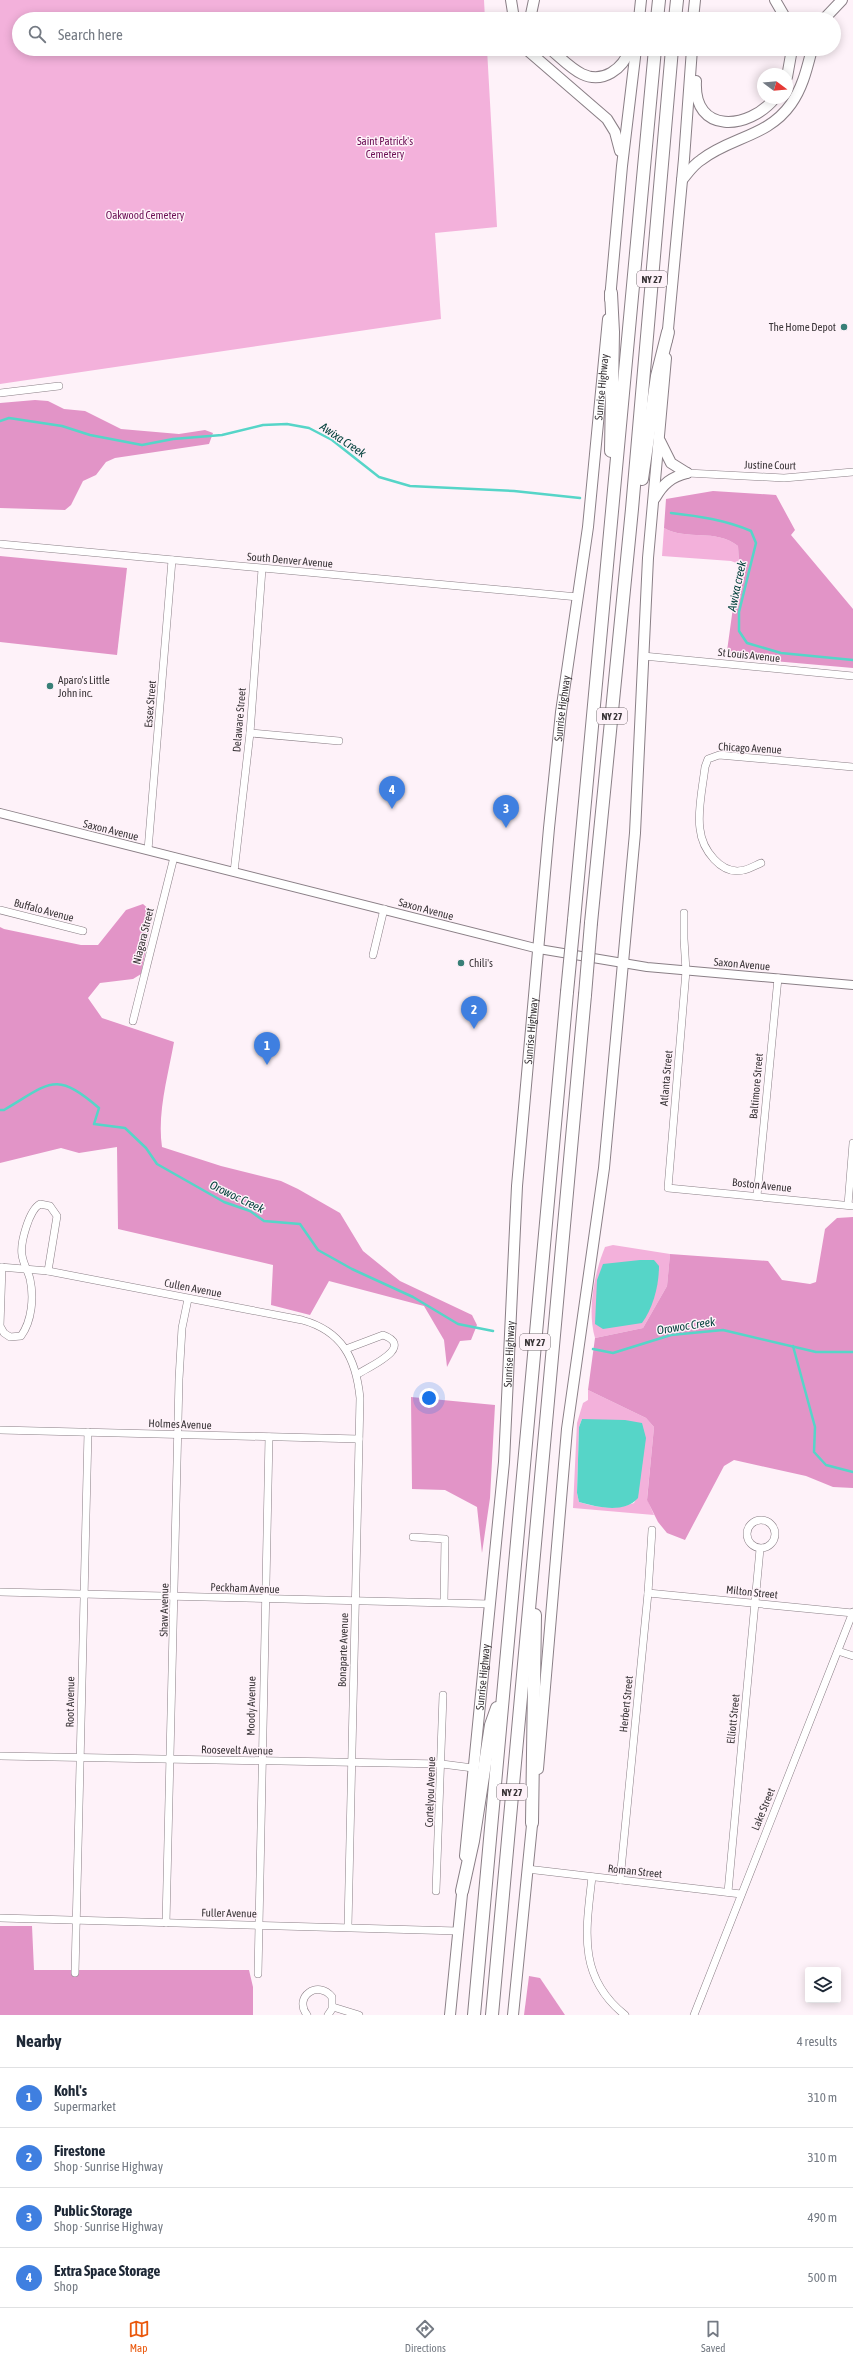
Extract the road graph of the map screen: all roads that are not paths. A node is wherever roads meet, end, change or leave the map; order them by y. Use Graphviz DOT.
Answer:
graph roads {
  1 [pos="511,0"];
  2 [pos="534,0"];
  3 [pos="641,0"];
  4 [pos="659,0"];
  5 [pos="677,0"];
  6 [pos="695,0"];
  7 [pos="775,0"];
  8 [pos="842,0"];
  9 [pos="513,12"];
  10 [pos="531,12"];
  11 [pos="640,12"];
  12 [pos="658,12"];
  13 [pos="676,12"];
  14 [pos="694,12"];
  15 [pos="782,12"];
  16 [pos="831,12"];
  17 [pos="534,56"];
  18 [pos="559,56"];
  19 [pos="626,56"];
  20 [pos="635,56"];
  21 [pos="653,56"];
  22 [pos="671,56"];
  23 [pos="691,56"];
  24 [pos="695,56"];
  25 [pos="791,56"];
  26 [pos="810,56"];
  27 [pos="789,68"];
  28 [pos="769,104"];
  29 [pos="622,166"];
  30 [pos="682,180"];
  31 [pos="611,293"];
  32 [pos="668,332"];
  33 [pos="59,386"];
  34 [pos="0,393"];
  35 [pos="658,438"];
  36 [pos="853,472"];
  37 [pos="687,473"];
  38 [pos="653,502"];
  39 [pos="613,504"];
  40 [pos="632,509"];
  41 [pos="0,544"];
  42 [pos="172,560"];
  43 [pos="262,569"];
  44 [pos="578,597"];
  45 [pos="643,656"];
  46 [pos="853,676"];
  47 [pos="250,733"];
  48 [pos="339,741"];
  49 [pos="853,767"];
  50 [pos="0,813"];
  51 [pos="148,850"];
  52 [pos="174,857"];
  53 [pos="761,863"];
  54 [pos="234,872"];
  55 [pos="384,909"];
  56 [pos="0,910"];
  57 [pos="684,913"];
  58 [pos="83,931"];
  59 [pos="539,949"];
  60 [pos="373,955"];
  61 [pos="622,964"];
  62 [pos="686,971"];
  63 [pos="778,978"];
  64 [pos="853,985"];
  65 [pos="133,1021"];
  66 [pos="853,1143"];
  67 [pos="668,1188"];
  68 [pos="757,1196"];
  69 [pos="850,1205"];
  70 [pos="1,1267"];
  71 [pos="26,1268"];
  72 [pos="48,1271"];
  73 [pos="188,1299"];
  74 [pos="346,1350"];
  75 [pos="358,1374"];
  76 [pos="0,1430"];
  77 [pos="88,1432"];
  78 [pos="178,1435"];
  79 [pos="269,1437"];
  80 [pos="359,1439"];
  81 [pos="652,1530"];
  82 [pos="413,1537"];
  83 [pos="760,1549"];
  84 [pos="533,1568"];
  85 [pos="0,1592"];
  86 [pos="648,1593"];
  87 [pos="84,1594"];
  88 [pos="176,1597"];
  89 [pos="265,1600"];
  90 [pos="355,1602"];
  91 [pos="444,1602"];
  92 [pos="490,1604"];
  93 [pos="755,1604"];
  94 [pos="853,1612"];
  95 [pos="838,1651"];
  96 [pos="853,1656"];
  97 [pos="503,1692"];
  98 [pos="443,1695"];
  99 [pos="0,1756"];
  100 [pos="80,1759"];
  101 [pos="170,1760"];
  102 [pos="261,1762"];
  103 [pos="351,1763"];
  104 [pos="442,1764"];
  105 [pos="473,1768"];
  106 [pos="532,1824"];
  107 [pos="527,1869"];
  108 [pos="592,1877"];
  109 [pos="620,1880"];
  110 [pos="436,1891"];
  111 [pos="462,1891"];
  112 [pos="728,1892"];
  113 [pos="741,1894"];
  114 [pos="0,1918"];
  115 [pos="76,1921"];
  116 [pos="166,1923"];
  117 [pos="259,1925"];
  118 [pos="348,1926"];
  119 [pos="458,1931"];
  120 [pos="75,1973"];
  121 [pos="258,1974"];
  122 [pos="333,2007"];
  123 [pos="307,2015"];
  124 [pos="328,2015"];
  125 [pos="359,2015"];
  126 [pos="450,2015"];
  127 [pos="474,2015"];
  128 [pos="492,2015"];
  129 [pos="513,2015"];
  130 [pos="625,2015"];
  131 [pos="694,2015"];
  1 -- 9 [label="main road"];
  2 -- 10 [label="main road"];
  3 -- 11 [label="main road"];
  4 -- 12 [label="highway"];
  5 -- 13 [label="highway"];
  6 -- 14 [label="main road"];
  7 -- 15 [label="main road"];
  8 -- 16 [label="main road"];
  17 -- 29 [label="main road"];
  18 -- 19 [label="main road"];
  20 -- 29 [label="main road, Sunrise Highway"];
  21 -- 39 [label="highway, Sunrise Highway / NY 27"];
  22 -- 40 [label="highway, NY 27"];
  23 -- 30 [label="main road"];
  24 -- 28 [label="main road"];
  25 -- 27 [label="main road"];
  26 -- 30 [label="main road"];
  29 -- 31 [label="main road, Sunrise Highway"];
  30 -- 32 [label="main road"];
  31 -- 39 [label="highway"];
  31 -- 44 [label="main road, Sunrise Highway"];
  32 -- 35 [label="main road"];
  32 -- 40 [label="highway"];
  33 -- 34 [label="street"];
  35 -- 37 [label="main road"];
  35 -- 38 [label="main road"];
  36 -- 37 [label="street, Justine Court"];
  37 -- 38 [label="main road"];
  38 -- 45 [label="main road"];
  39 -- 97 [label="highway, Sunrise Highway / NY 27, bridge"];
  40 -- 84 [label="highway, NY 27, bridge"];
  41 -- 42 [label="street, South Denver Avenue"];
  42 -- 43 [label="street, South Denver Avenue"];
  42 -- 51 [label="street, Essex Street"];
  43 -- 44 [label="street, South Denver Avenue"];
  43 -- 47 [label="street, Delaware Street"];
  44 -- 59 [label="main road, Sunrise Highway"];
  45 -- 46 [label="street, St Louis Avenue"];
  45 -- 61 [label="main road"];
  47 -- 48 [label="street"];
  47 -- 54 [label="street, Delaware Street"];
  49 -- 53 [label="street, Chicago Avenue"];
  50 -- 51 [label="street, Saxon Avenue"];
  51 -- 52 [label="street, Saxon Avenue"];
  52 -- 54 [label="street, Saxon Avenue"];
  52 -- 65 [label="street, Niagara Street"];
  54 -- 55 [label="street, Saxon Avenue"];
  55 -- 59 [label="street, Saxon Avenue"];
  55 -- 60 [label="street"];
  56 -- 58 [label="street, Buffalo Avenue"];
  57 -- 62 [label="street, Atlanta Street"];
  59 -- 61 [label="street, Saxon Avenue"];
  59 -- 92 [label="main road, Sunrise Highway"];
  61 -- 62 [label="street, Saxon Avenue"];
  61 -- 106 [label="main road"];
  62 -- 63 [label="street, Saxon Avenue"];
  62 -- 67 [label="street, Atlanta Street"];
  63 -- 64 [label="street, Saxon Avenue"];
  63 -- 68 [label="street, Baltimore Street"];
  66 -- 69 [label="street"];
  67 -- 68 [label="street, Boston Avenue"];
  68 -- 69 [label="street, Boston Avenue"];
  70 -- 71 [label="street, Cullen Avenue"];
  70 -- 71 [label="street"];
  71 -- 72 [label="street, Cullen Avenue"];
  71 -- 72 [label="street"];
  72 -- 73 [label="street, Cullen Avenue"];
  73 -- 74 [label="street, Cullen Avenue"];
  73 -- 78 [label="street, Shaw Avenue"];
  74 -- 75 [label="street, Cullen Avenue"];
  74 -- 75 [label="street"];
  75 -- 80 [label="street, Bonaparte Avenue"];
  76 -- 77 [label="street, Holmes Avenue"];
  77 -- 78 [label="street, Holmes Avenue"];
  77 -- 87 [label="street, Root Avenue"];
  78 -- 79 [label="street, Holmes Avenue"];
  78 -- 88 [label="street, Shaw Avenue"];
  79 -- 80 [label="street, Holmes Avenue"];
  79 -- 89 [label="street, Moody Avenue"];
  80 -- 90 [label="street, Bonaparte Avenue"];
  81 -- 86 [label="street, Herbert Street"];
  82 -- 91 [label="street"];
  83 -- 83 [label="street"];
  83 -- 93 [label="street, Elliott Street"];
  84 -- 106 [label="highway"];
  84 -- 128 [label="highway, NY 27"];
  85 -- 87 [label="street, Peckham Avenue"];
  86 -- 93 [label="street, Milton Street"];
  86 -- 109 [label="street, Herbert Street"];
  87 -- 88 [label="street, Peckham Avenue"];
  87 -- 100 [label="street, Root Avenue"];
  88 -- 89 [label="street, Peckham Avenue"];
  88 -- 101 [label="street, Shaw Avenue"];
  89 -- 90 [label="street, Peckham Avenue"];
  89 -- 102 [label="street, Moody Avenue"];
  90 -- 91 [label="street, Peckham Avenue"];
  90 -- 103 [label="street, Bonaparte Avenue"];
  91 -- 92 [label="street, Peckham Avenue"];
  92 -- 105 [label="main road, Sunrise Highway"];
  93 -- 94 [label="street, Milton Street"];
  93 -- 112 [label="street, Elliott Street"];
  94 -- 95 [label="street, Lake Street"];
  95 -- 96 [label="street"];
  95 -- 113 [label="street, Lake Street"];
  97 -- 111 [label="highway"];
  97 -- 127 [label="highway, Sunrise Highway / NY 27"];
  98 -- 104 [label="street, Cortelyou Avenue"];
  99 -- 100 [label="street, Roosevelt Avenue"];
  100 -- 101 [label="street, Roosevelt Avenue"];
  100 -- 115 [label="street, Root Avenue"];
  101 -- 102 [label="street, Roosevelt Avenue"];
  101 -- 116 [label="street, Shaw Avenue"];
  102 -- 103 [label="street, Roosevelt Avenue"];
  102 -- 117 [label="street, Moody Avenue"];
  103 -- 104 [label="street, Roosevelt Avenue"];
  103 -- 118 [label="street, Bonaparte Avenue"];
  104 -- 105 [label="street, Roosevelt Avenue"];
  104 -- 110 [label="street, Cortelyou Avenue"];
  105 -- 111 [label="main road, Sunrise Highway"];
  106 -- 107 [label="main road"];
  107 -- 108 [label="street, Roman Street"];
  107 -- 129 [label="main road"];
  108 -- 109 [label="street, Roman Street"];
  108 -- 130 [label="street"];
  109 -- 112 [label="street, Roman Street"];
  111 -- 119 [label="main road, Sunrise Highway"];
  112 -- 113 [label="street, Roman Street"];
  113 -- 131 [label="street, Lake Street"];
  114 -- 115 [label="street, Fuller Avenue"];
  115 -- 116 [label="street, Fuller Avenue"];
  115 -- 120 [label="street, Root Avenue"];
  116 -- 117 [label="street, Fuller Avenue"];
  117 -- 118 [label="street, Fuller Avenue"];
  117 -- 121 [label="street, Moody Avenue"];
  118 -- 119 [label="street, Fuller Avenue"];
  119 -- 126 [label="main road, Sunrise Highway"];
  122 -- 123 [label="street"];
  122 -- 124 [label="street"];
  122 -- 125 [label="street"];
}
